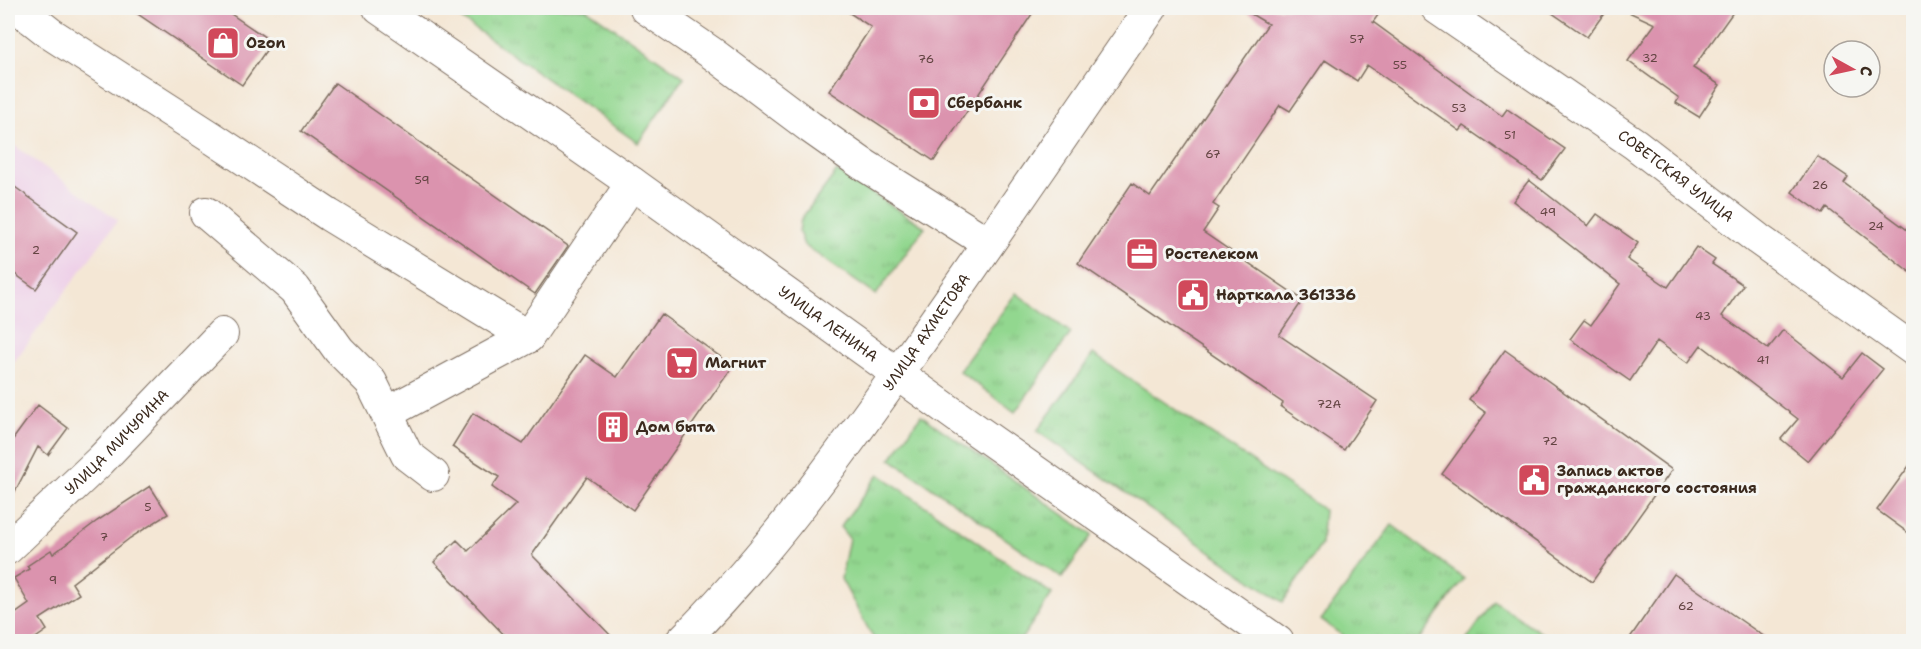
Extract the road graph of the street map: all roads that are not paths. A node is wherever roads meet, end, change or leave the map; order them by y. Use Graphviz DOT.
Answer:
graph roads {
  1 [pos="379,8"];
  2 [pos="646,8"];
  3 [pos="1151,8"];
  4 [pos="1437,8"];
  5 [pos="27,11"];
  6 [pos="632,183"];
  7 [pos="206,213"];
  8 [pos="988,243"];
  9 [pos="222,334"];
  10 [pos="528,337"];
  11 [pos="1914,350"];
  12 [pos="898,374"];
  13 [pos="387,413"];
  14 [pos="433,475"];
  15 [pos="8,548"];
  16 [pos="681,642"];
  17 [pos="1278,642"];
  1 -- 6 [label="street, УЛИЦА ЛЕНИНА"];
  2 -- 8 [label="street"];
  3 -- 8 [label="street, УЛИЦА АХМЕТОВА"];
  4 -- 11 [label="street, СОВЕТСКАЯ УЛИЦА"];
  5 -- 10 [label="street"];
  6 -- 10 [label="street"];
  6 -- 12 [label="street, УЛИЦА ЛЕНИНА"];
  7 -- 13 [label="street"];
  8 -- 12 [label="street, УЛИЦА АХМЕТОВА"];
  9 -- 15 [label="street, УЛИЦА МИЧУРИНА"];
  10 -- 13 [label="street"];
  12 -- 16 [label="street, УЛИЦА АХМЕТОВА"];
  12 -- 17 [label="street, УЛИЦА ЛЕНИНА"];
  13 -- 14 [label="street"];
}
